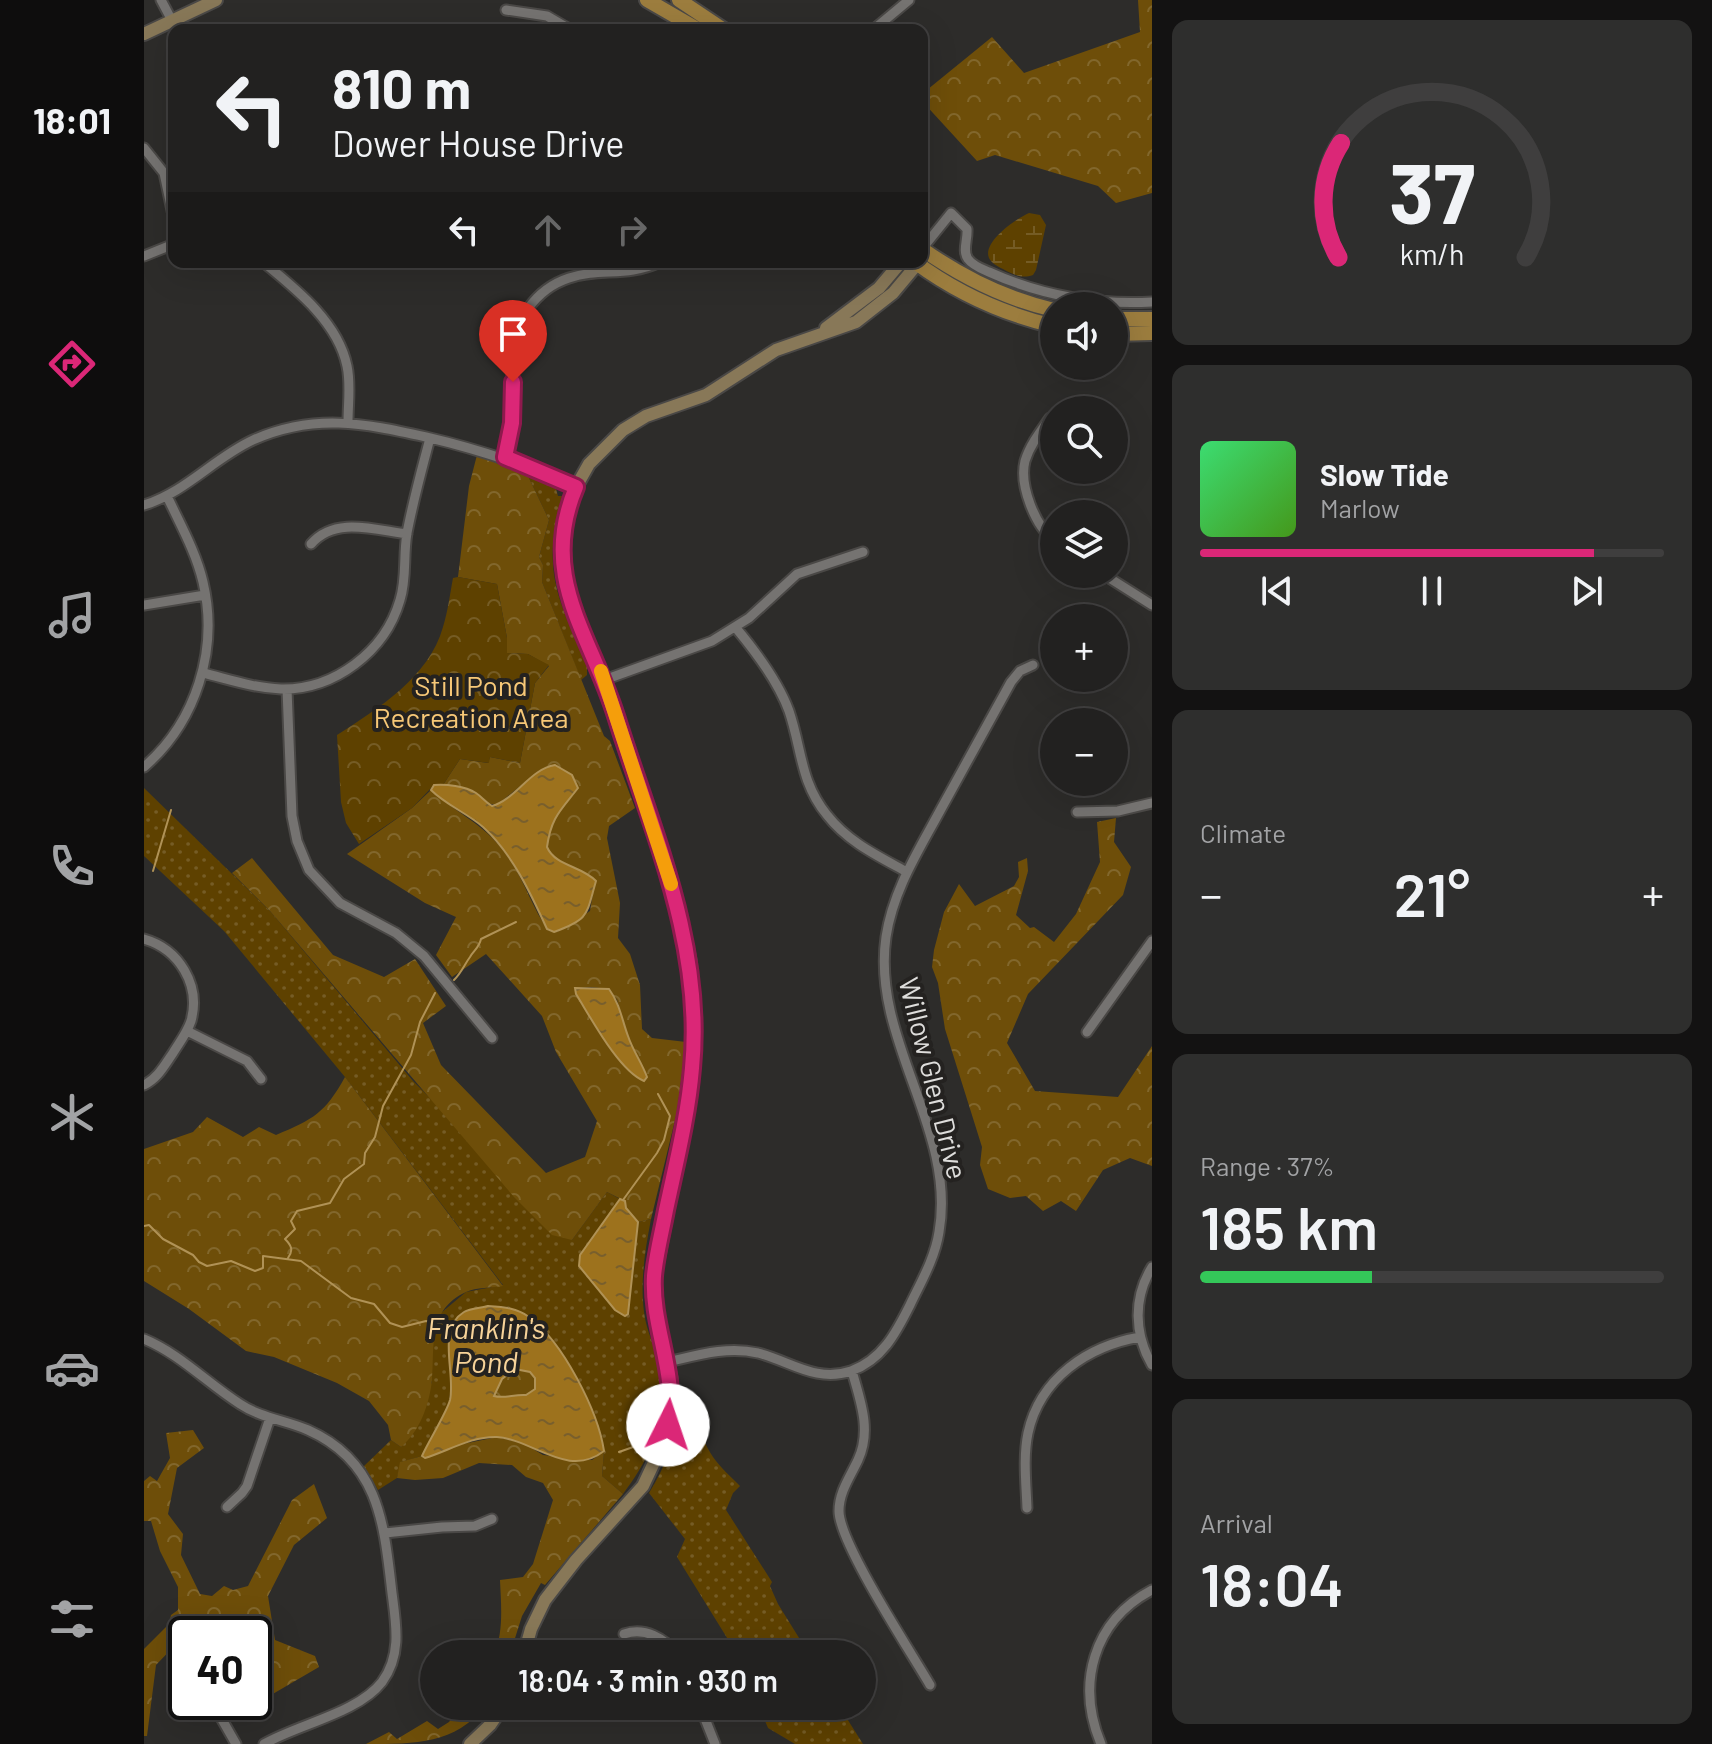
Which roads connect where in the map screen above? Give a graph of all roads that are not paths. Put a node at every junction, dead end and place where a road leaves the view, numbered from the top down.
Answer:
1 (161, 0) edge
2 (216, 0) edge
3 (679, 0) edge
4 (909, 0) edge
5 (655, 2) edge
6 (506, 10) dead end
7 (174, 24) edge
8 (178, 24) edge
9 (561, 24) edge
10 (690, 24) edge
11 (715, 24) edge
12 (880, 24) edge
13 (168, 28) edge
14 (144, 34) edge
15 (144, 148) edge
16 (168, 192) edge
17 (928, 242) edge
18 (168, 246) edge
19 (928, 253) edge
20 (144, 256) edge
21 (270, 268) edge
22 (644, 268) edge
23 (896, 268) edge
24 (914, 268) edge
25 (926, 268) edge
26 (1152, 302) edge
27 (1040, 306) edge
28 (1128, 319) edge
29 (1152, 319) edge
30 (1040, 322) edge
31 (821, 332) junction
32 (1152, 333) edge
33 (1128, 334) edge
34 (348, 422) junction
35 (1040, 432) edge
36 (430, 438) junction
37 (505, 457) junction
38 (576, 487) junction
39 (167, 496) junction
40 (144, 505) edge
41 (1040, 525) edge
42 (407, 534) junction
43 (311, 544) dead end
44 (863, 552) dead end
45 (1125, 588) edge
46 (205, 595) junction
47 (144, 605) edge
48 (1152, 605) edge
49 (736, 628) junction
50 (1033, 665) dead end
51 (203, 673) junction
52 (604, 680) junction
53 (287, 689) junction
54 (144, 767) edge
55 (1152, 803) edge
56 (1077, 812) dead end
57 (907, 872) junction
58 (144, 939) edge
59 (1152, 941) edge
60 (187, 1031) junction
61 (1087, 1032) dead end
62 (492, 1038) dead end
63 (261, 1079) dead end
64 (144, 1085) edge
65 (1152, 1267) edge
66 (1140, 1337) junction
67 (144, 1339) edge
68 (668, 1362) junction
69 (1152, 1365) edge
70 (852, 1371) junction
71 (270, 1418) junction
72 (227, 1507) dead end
73 (1027, 1508) dead end
74 (492, 1519) dead end
75 (385, 1533) junction
76 (1152, 1590) edge
77 (624, 1634) dead end
78 (528, 1640) edge
79 (663, 1640) edge
80 (930, 1685) dead end
81 (222, 1720) edge
82 (493, 1720) edge
83 (706, 1720) edge
84 (236, 1744) edge
85 (264, 1744) edge
86 (470, 1744) edge
87 (715, 1744) edge
88 (1101, 1744) edge

1 - 7 street
2 - 8 street
3 - 11 main road
4 - 12 street
5 - 10 main road
6 - 9 street
13 - 14 street
15 - 16 street
17 - 26 street
18 - 20 street
19 - 27 main road
21 - 34 street
22 - 37 street
23 - 31 street
24 - 31 street
25 - 30 main road
28 - 29 main road
31 - 38 street
32 - 33 main road
34 - 36 street
34 - 39 street
35 - 41 street
36 - 37 street
36 - 42 street
37 - 38 street
38 - 52 street
39 - 40 street
39 - 46 street
42 - 43 street
42 - 53 street
44 - 49 street
45 - 48 street
46 - 47 street
46 - 51 street
49 - 52 street
49 - 57 street
50 - 57 street, Willow Glen Drive
51 - 53 street
51 - 54 street
52 - 68 street
53 - 62 street
55 - 56 street
57 - 70 street, Willow Glen Drive
58 - 60 street
59 - 61 street
60 - 63 street
60 - 64 street
65 - 66 street
66 - 69 street
66 - 73 street
67 - 71 street
68 - 70 street
68 - 78 street
70 - 80 street
71 - 72 street
71 - 75 street
74 - 75 street
75 - 85 street
76 - 88 street
77 - 79 street
81 - 84 street
82 - 86 street
83 - 87 street

